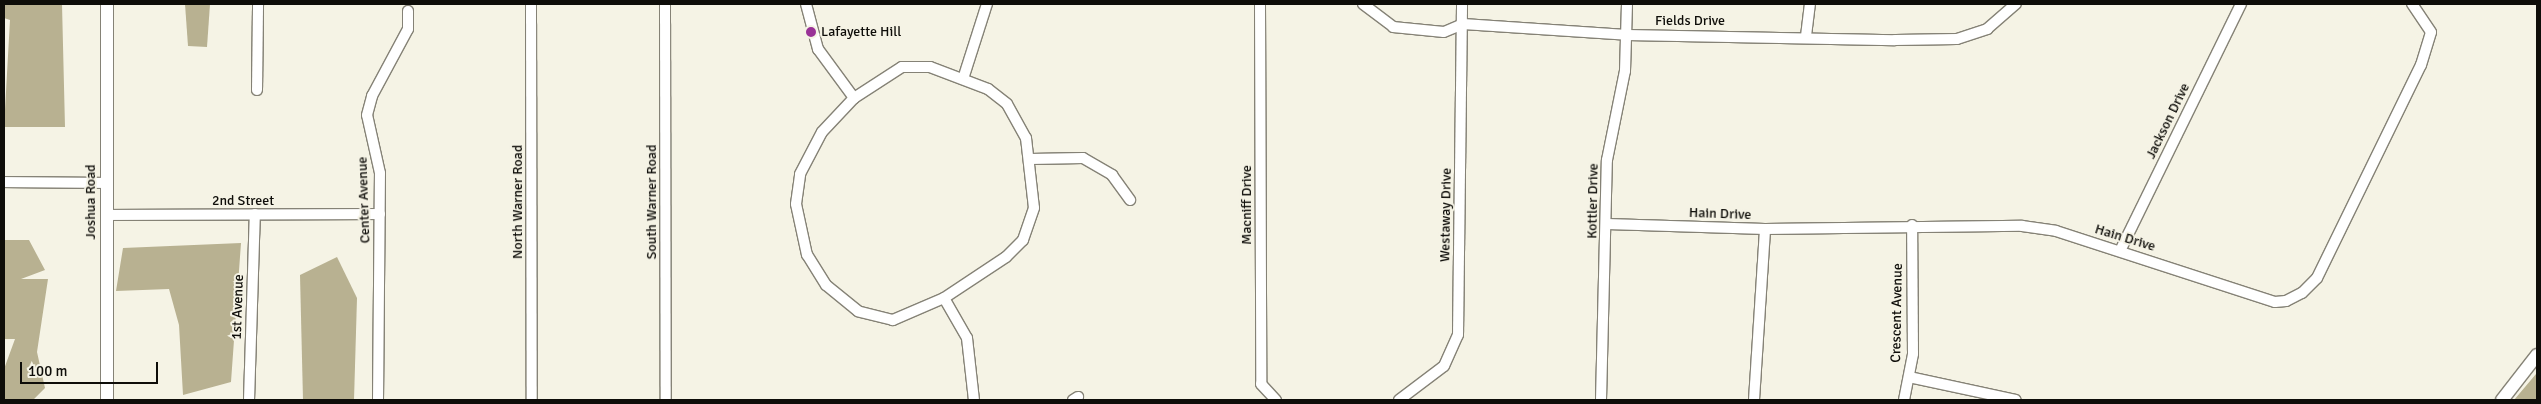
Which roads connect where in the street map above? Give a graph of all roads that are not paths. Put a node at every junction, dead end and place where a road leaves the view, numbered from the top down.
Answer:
1 (107, 4) edge
2 (258, 4) edge
3 (531, 4) edge
4 (665, 4) edge
5 (806, 4) edge
6 (987, 4) edge
7 (1260, 4) edge
8 (1363, 4) edge
9 (1462, 4) edge
10 (1628, 4) edge
11 (1810, 4) edge
12 (2016, 4) edge
13 (2241, 4) edge
14 (2412, 4) edge
15 (408, 11) dead end
16 (1463, 24) junction
17 (1627, 35) junction
18 (1806, 36) junction
19 (963, 79) junction
20 (257, 90) dead end
21 (854, 98) junction
22 (1030, 160) junction
23 (4, 182) edge
24 (106, 182) junction
25 (1130, 200) dead end
26 (255, 214) junction
27 (380, 214) junction
28 (106, 215) junction
29 (1607, 224) junction
30 (1912, 225) junction
31 (1765, 229) junction
32 (2120, 251) junction
33 (944, 298) junction
34 (2537, 355) edge
35 (1909, 377) junction
36 (107, 400) edge
37 (249, 400) edge
38 (378, 400) edge
39 (532, 400) edge
40 (666, 400) edge
41 (974, 400) edge
42 (1276, 400) edge
43 (1399, 400) edge
44 (1601, 400) edge
45 (1754, 400) edge
46 (1904, 400) edge
47 (2016, 400) edge
48 (2502, 400) edge

1 - 24 main road, Joshua Road
2 - 20 street
3 - 39 street, North Warner Road
4 - 40 street, South Warner Road
5 - 21 street
6 - 19 street
7 - 42 street, Macniff Drive
8 - 16 street, Fields Drive
9 - 16 street, Westaway Drive
10 - 17 street, Kottler Drive
11 - 18 street
12 - 18 street, Fields Drive
13 - 32 street, Jackson Drive
14 - 32 street, Hain Drive
15 - 27 street, Center Avenue
16 - 17 street, Fields Drive
16 - 43 street, Westaway Drive
17 - 18 street, Fields Drive
17 - 29 street, Kottler Drive
19 - 21 street
19 - 22 street
21 - 33 street
22 - 25 street
22 - 33 street
23 - 24 street
24 - 28 main road, Joshua Road
26 - 27 street, 2nd Street
26 - 28 street, 2nd Street
26 - 37 street, 1st Avenue
27 - 38 street, Center Avenue
28 - 36 main road, Joshua Road
29 - 31 street, Hain Drive
29 - 44 street, Kottler Drive
30 - 31 street, Hain Drive
30 - 32 street, Hain Drive
30 - 35 street, Crescent Avenue
31 - 45 street
33 - 41 street
34 - 48 main road
35 - 46 street, Crescent Avenue
35 - 47 street

